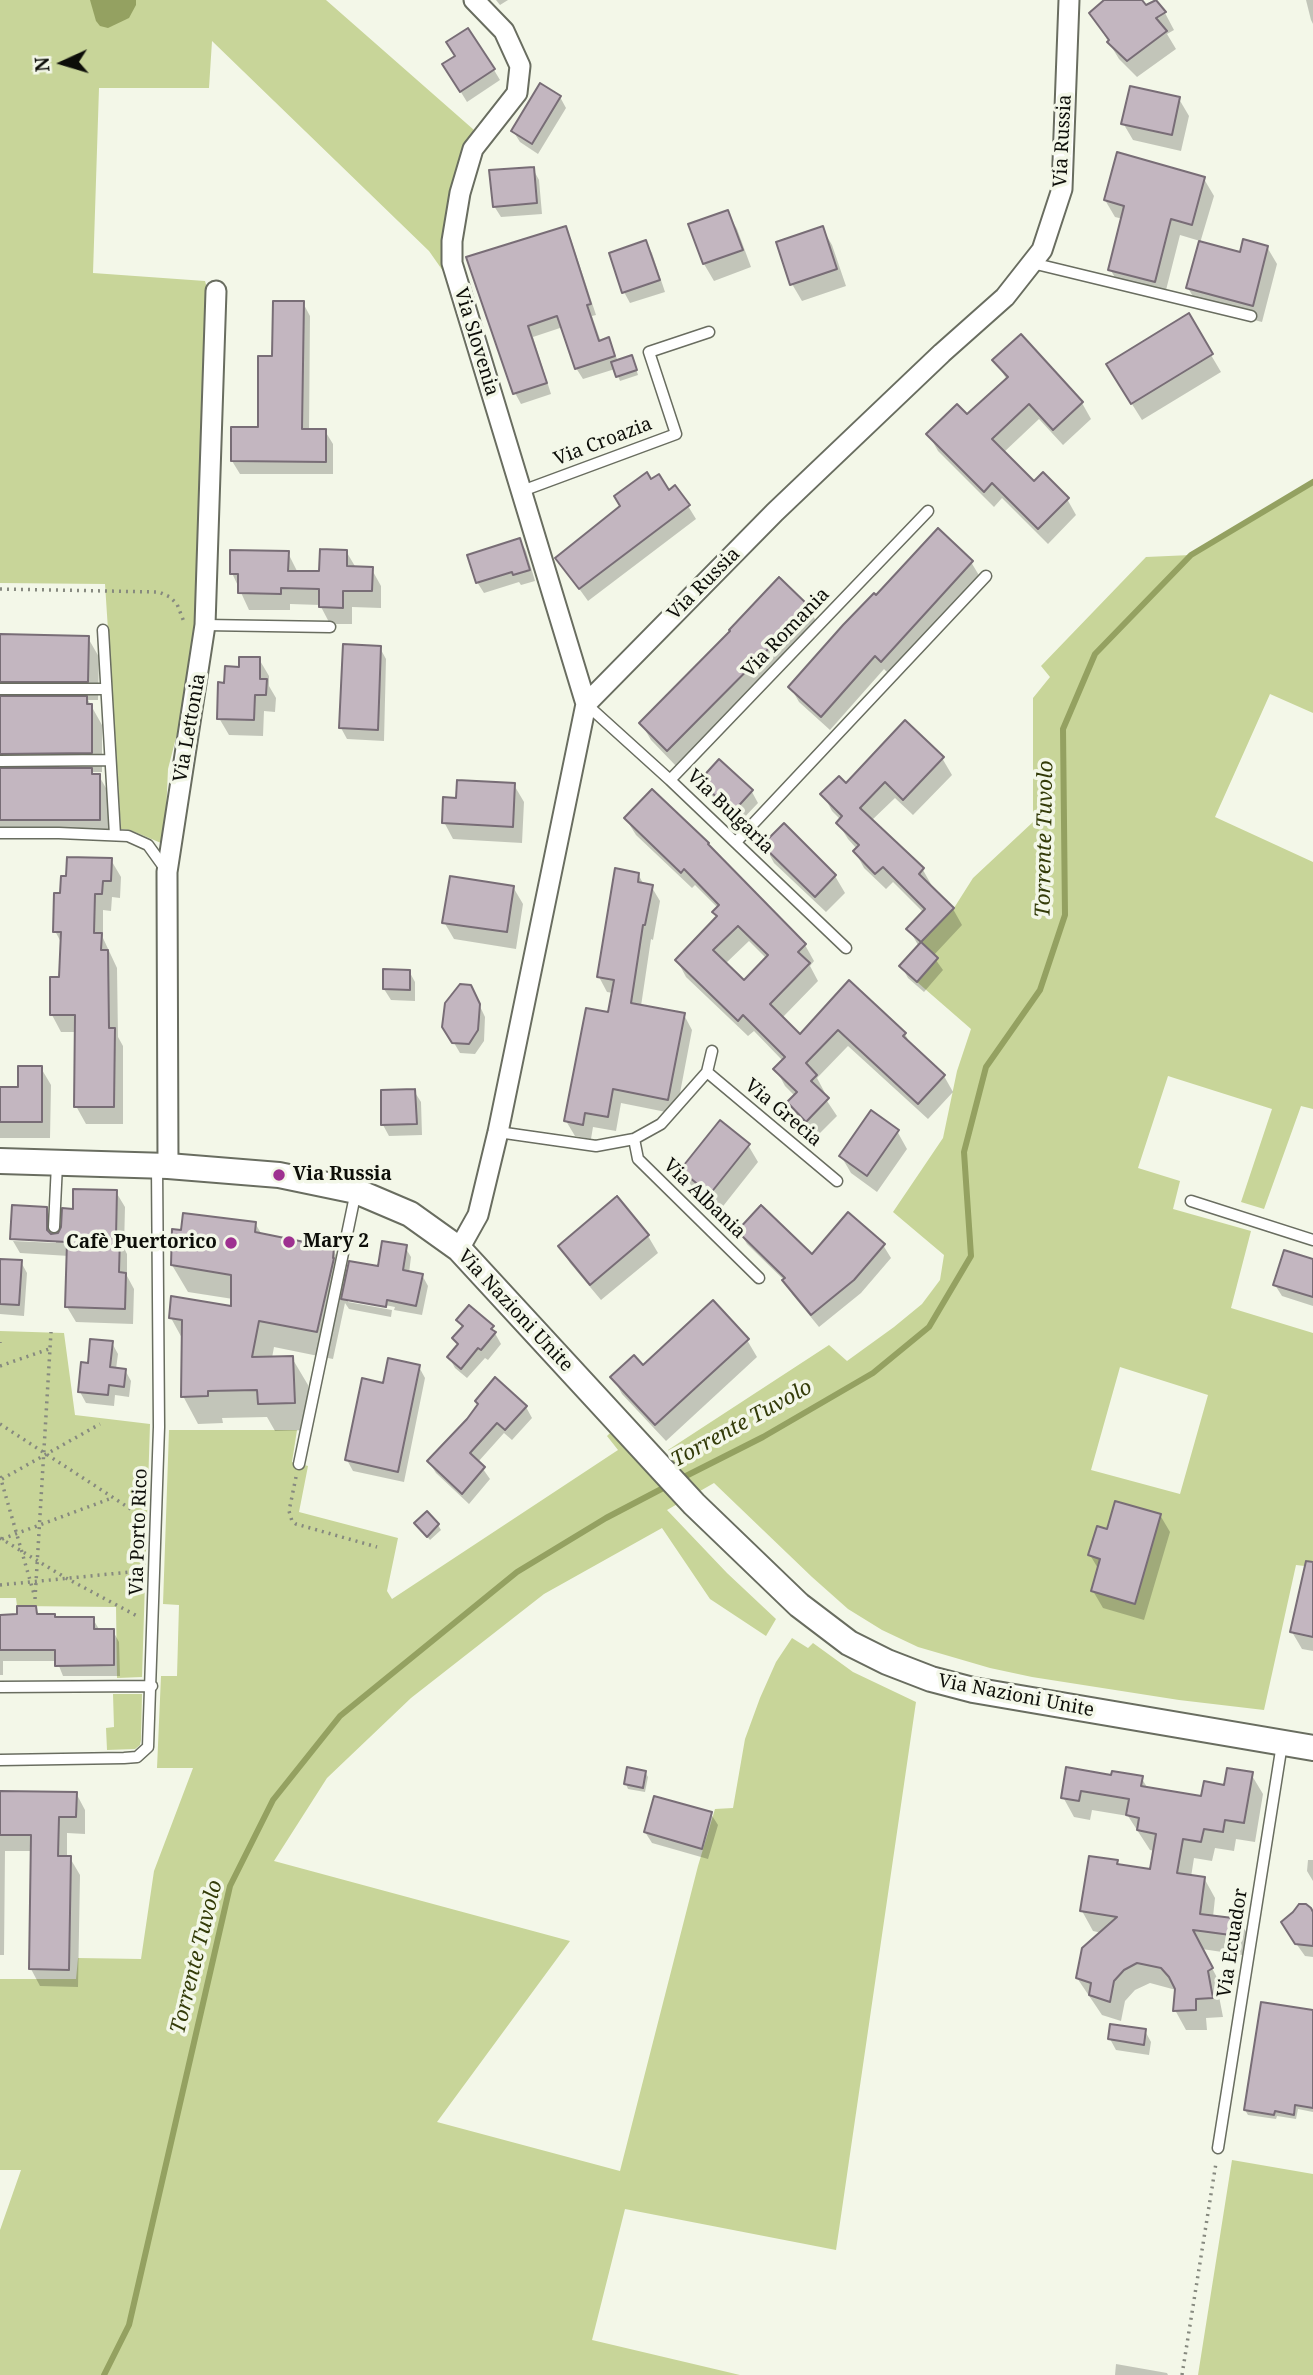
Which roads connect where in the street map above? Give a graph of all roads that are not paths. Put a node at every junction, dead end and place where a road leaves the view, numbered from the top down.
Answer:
1 (474, 0) edge
2 (1069, 0) edge
3 (1032, 263) junction
4 (216, 291) dead end
5 (1251, 316) dead end
6 (709, 332) dead end
7 (522, 491) junction
8 (928, 511) dead end
9 (986, 576) dead end
10 (330, 627) dead end
11 (197, 629) junction
12 (103, 630) dead end
13 (0, 689) edge
14 (106, 689) junction
15 (586, 704) junction
16 (110, 760) junction
17 (0, 761) edge
18 (670, 779) junction
19 (0, 833) edge
20 (115, 835) junction
21 (736, 842) junction
22 (167, 872) junction
23 (846, 948) dead end
24 (712, 1051) dead end
25 (707, 1072) junction
26 (498, 1132) junction
27 (634, 1139) junction
28 (0, 1161) edge
29 (58, 1163) junction
30 (163, 1166) junction
31 (837, 1181) dead end
32 (356, 1191) junction
33 (1191, 1201) dead end
34 (54, 1227) dead end
35 (1313, 1240) edge
36 (459, 1249) junction
37 (760, 1278) dead end
38 (299, 1464) road end
39 (0, 1686) edge
40 (152, 1686) junction
41 (1282, 1743) junction
42 (1313, 1748) edge
43 (0, 1760) edge
44 (1218, 2148) road end

1 - 7 street, Via Slovenia
2 - 3 street, Via Russia
3 - 5 lane
3 - 15 street, Via Russia
4 - 11 street, Via Lettonia
6 - 7 lane, Via Croazia
7 - 15 street, Via Slovenia
8 - 18 lane, Via Romania
9 - 21 lane
10 - 11 lane
11 - 22 street, Via Lettonia
12 - 14 lane
13 - 14 lane
14 - 16 lane
15 - 18 lane, Via Bulgaria
15 - 26 street
16 - 17 lane
16 - 20 lane
18 - 21 lane, Via Bulgaria
19 - 20 lane
20 - 22 lane
21 - 23 lane, Via Bulgaria
22 - 30 street, Via Lettonia
24 - 25 lane
25 - 27 lane
25 - 31 lane, Via Grecia
26 - 27 lane
26 - 36 street
27 - 37 lane, Via Albania
28 - 29 street, Via Nazioni Unite
29 - 30 street, Via Nazioni Unite
29 - 34 lane
30 - 32 street, Via Nazioni Unite
30 - 40 lane, Via Porto Rico
32 - 36 street, Via Nazioni Unite
32 - 38 lane
33 - 35 lane
36 - 41 street, Via Nazioni Unite
39 - 40 lane
40 - 43 lane, Via Porto Rico
41 - 42 street, Via Nazioni Unite
41 - 44 lane, Via Ecuador

